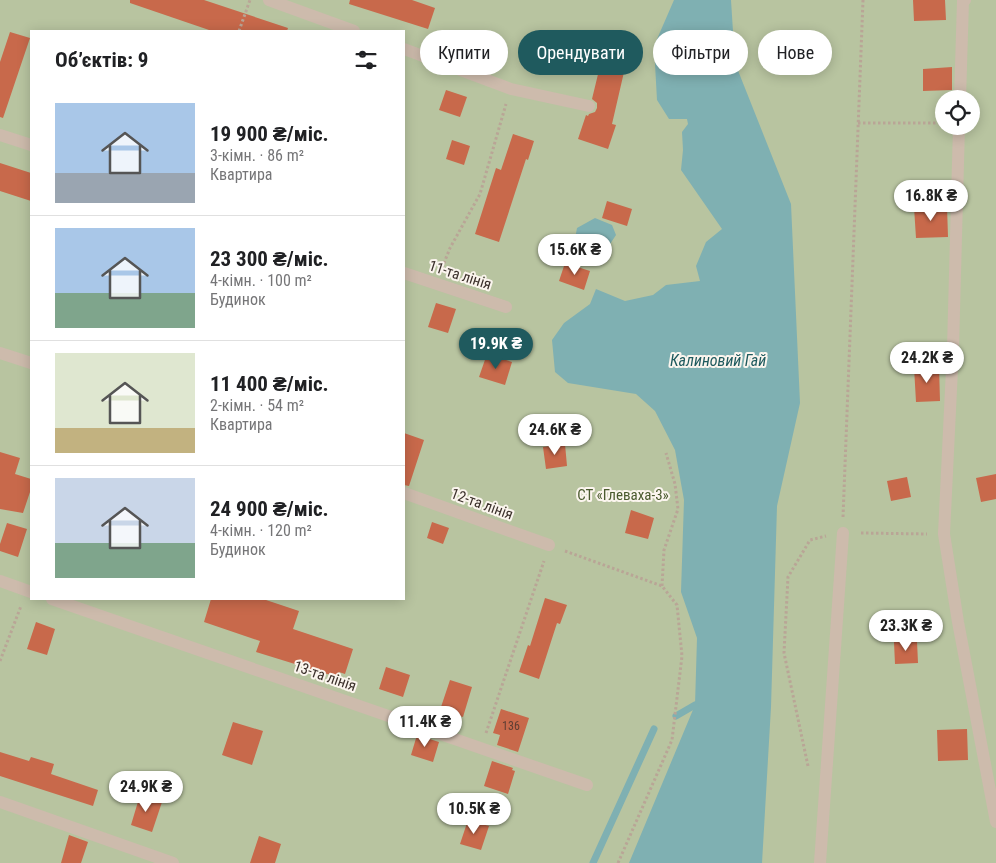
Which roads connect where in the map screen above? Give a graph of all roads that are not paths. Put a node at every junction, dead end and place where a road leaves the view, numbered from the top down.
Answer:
1 (269, 0) edge
2 (965, 0) edge
3 (351, 30) edge
4 (405, 49) edge
5 (960, 90) edge
6 (589, 106) dead end
7 (0, 134) edge
8 (959, 135) edge
9 (30, 145) edge
10 (405, 273) edge
11 (506, 307) dead end
12 (0, 352) edge
13 (30, 362) edge
14 (405, 493) edge
15 (842, 533) road end
16 (549, 545) road end
17 (0, 581) edge
18 (29, 591) edge
19 (55, 600) edge
20 (588, 785) dead end
21 (0, 802) edge
22 (996, 822) edge
23 (173, 863) edge
24 (820, 863) edge

1 - 3 lane
2 - 5 lane
4 - 6 lane
7 - 9 lane
8 - 22 lane
10 - 11 lane, 11-та лінія
12 - 13 lane
14 - 16 lane, 12-та лінія
15 - 24 lane
17 - 18 lane
19 - 20 lane, 13-та лінія
21 - 23 lane

